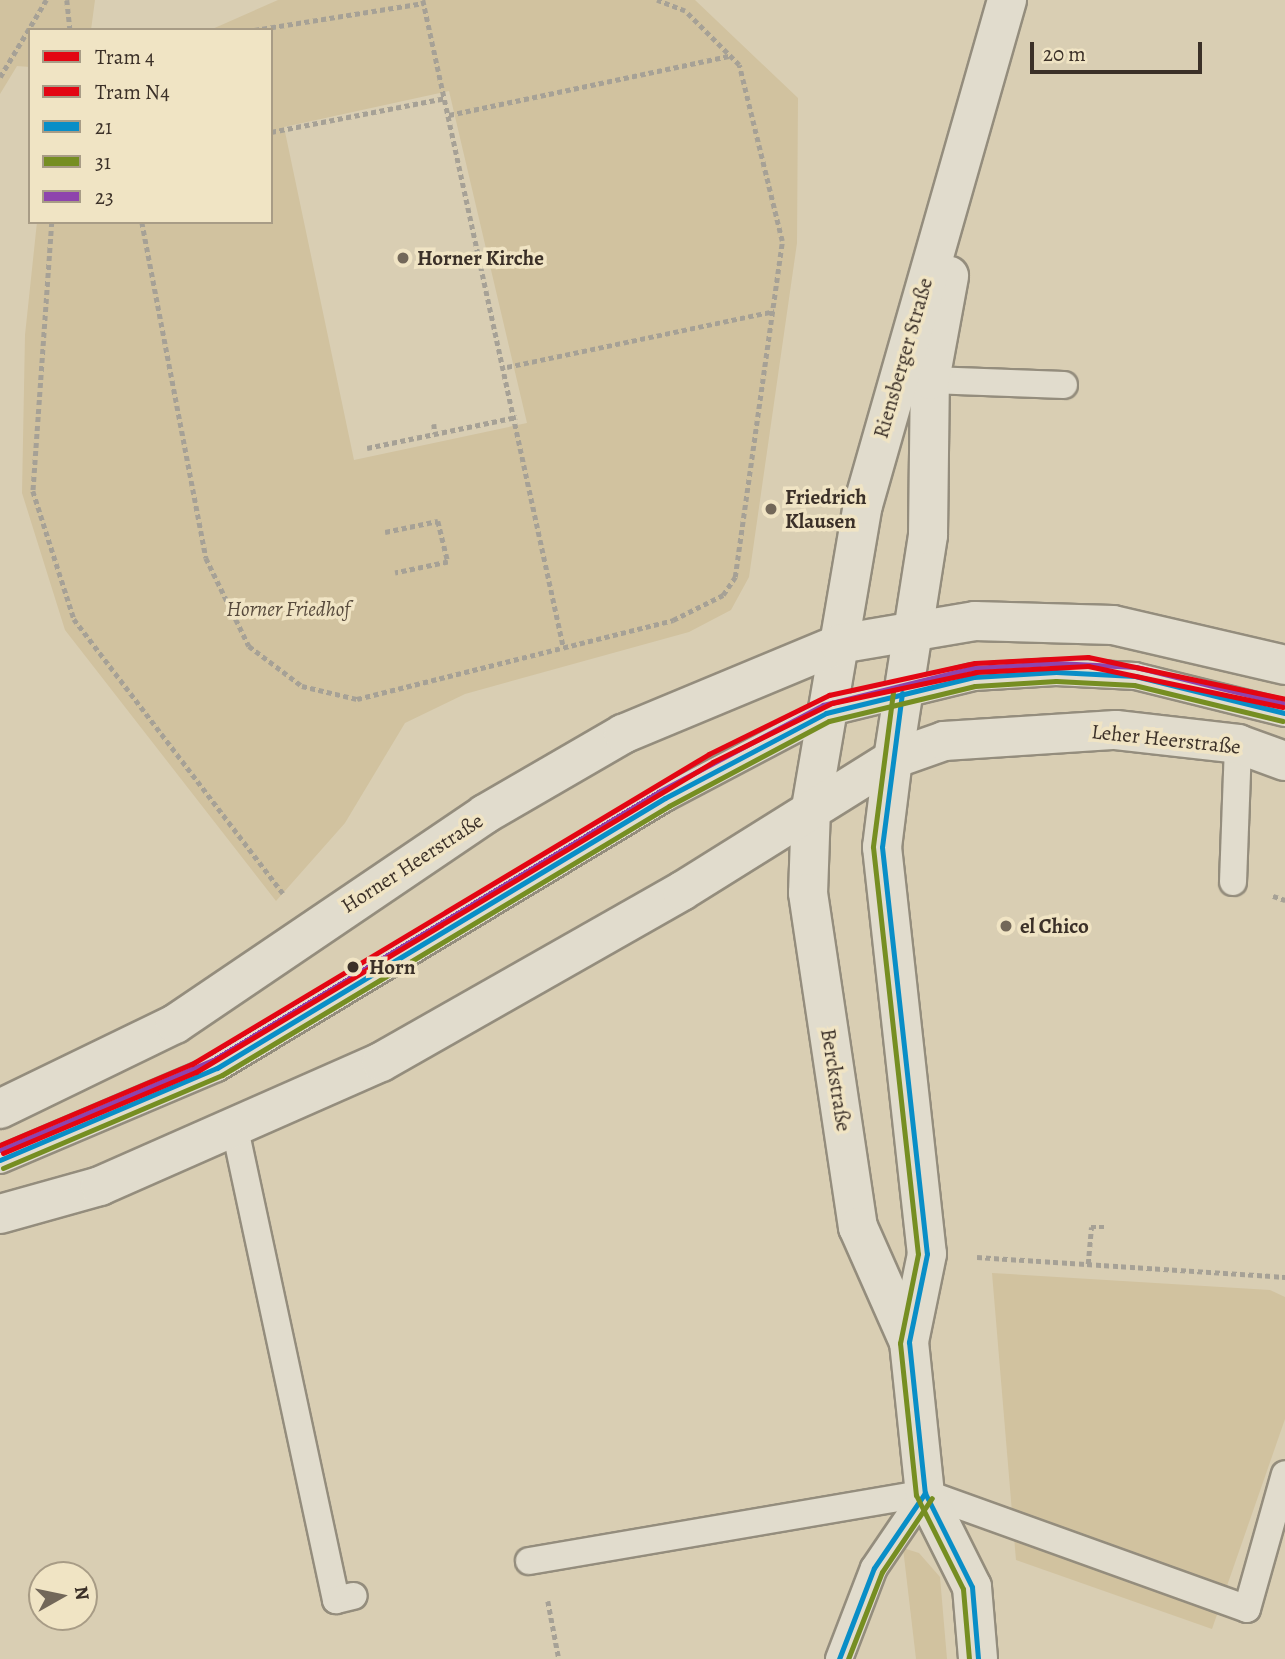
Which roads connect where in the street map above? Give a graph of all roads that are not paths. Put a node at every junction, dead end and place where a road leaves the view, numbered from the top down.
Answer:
1 (1007, 0) edge
2 (987, 78) junction
3 (930, 380) junction
4 (1064, 385) dead end
5 (912, 631) junction
6 (839, 643) junction
7 (1285, 665) edge
8 (902, 693) junction
9 (826, 713) junction
10 (1285, 713) edge
11 (1238, 744) junction
12 (894, 759) junction
13 (1285, 761) edge
14 (811, 807) junction
15 (1233, 882) dead end
16 (0, 1109) edge
17 (235, 1129) junction
18 (0, 1160) edge
19 (0, 1214) edge
20 (909, 1342) junction
21 (1285, 1474) edge
22 (925, 1493) junction
23 (535, 1560) road end
24 (354, 1596) dead end
25 (839, 1659) edge
26 (978, 1659) edge

1 - 2 main road, Riensberger Straße
2 - 3 main road, Riensberger Straße
2 - 6 main road, Riensberger Straße
3 - 4 lane
3 - 5 main road, Riensberger Straße
5 - 6 main road
5 - 7 main road
5 - 8 main road, Riensberger Straße
6 - 9 main road, Riensberger Straße
6 - 16 main road, Horner Heerstraße
8 - 9 lane
8 - 10 lane
8 - 12 main road, Berckstraße
9 - 14 main road, Berckstraße
9 - 18 lane
11 - 12 main road, Leher Heerstraße
11 - 13 main road, Leher Heerstraße
11 - 15 lane
12 - 14 main road, Leher Heerstraße
12 - 20 main road, Berckstraße
14 - 17 main road
14 - 20 main road, Berckstraße
17 - 19 main road
17 - 24 lane
20 - 22 main road, Berckstraße
21 - 22 lane
22 - 23 lane
22 - 25 lane
22 - 26 main road, Berckstraße

